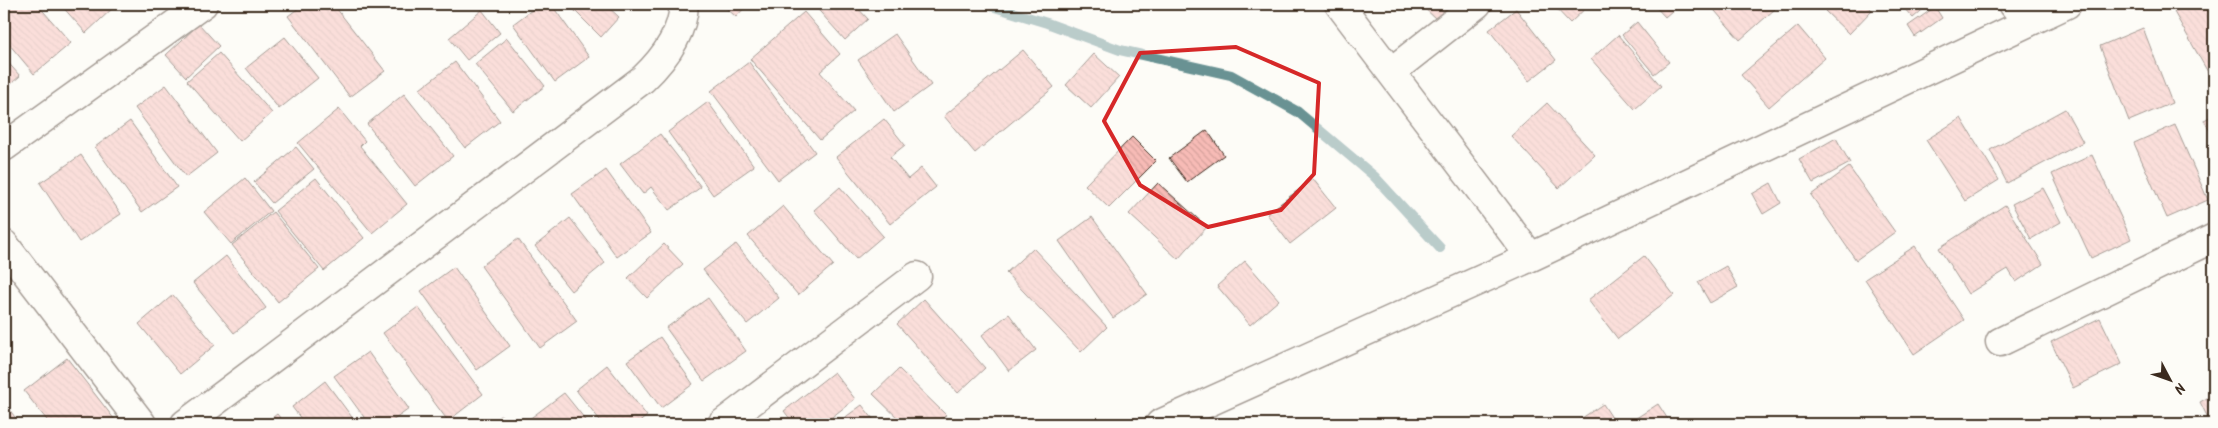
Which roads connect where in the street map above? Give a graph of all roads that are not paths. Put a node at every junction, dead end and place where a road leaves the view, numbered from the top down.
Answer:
1 (203, 4) edge
2 (684, 4) edge
3 (1339, 4) edge
4 (1477, 4) edge
5 (2067, 4) edge
6 (2020, 13) edge
7 (1392, 72) junction
8 (4, 147) edge
9 (2214, 238) edge
10 (4, 244) edge
11 (1531, 257) junction
12 (917, 276) dead end
13 (2000, 342) dead end
14 (142, 424) edge
15 (185, 424) edge
16 (722, 424) edge
17 (1160, 424) edge

1 - 8 street
2 - 15 street
3 - 7 street
4 - 7 street
5 - 6 street
6 - 11 street
7 - 11 street
9 - 13 street
10 - 14 street
11 - 17 street
12 - 16 street

